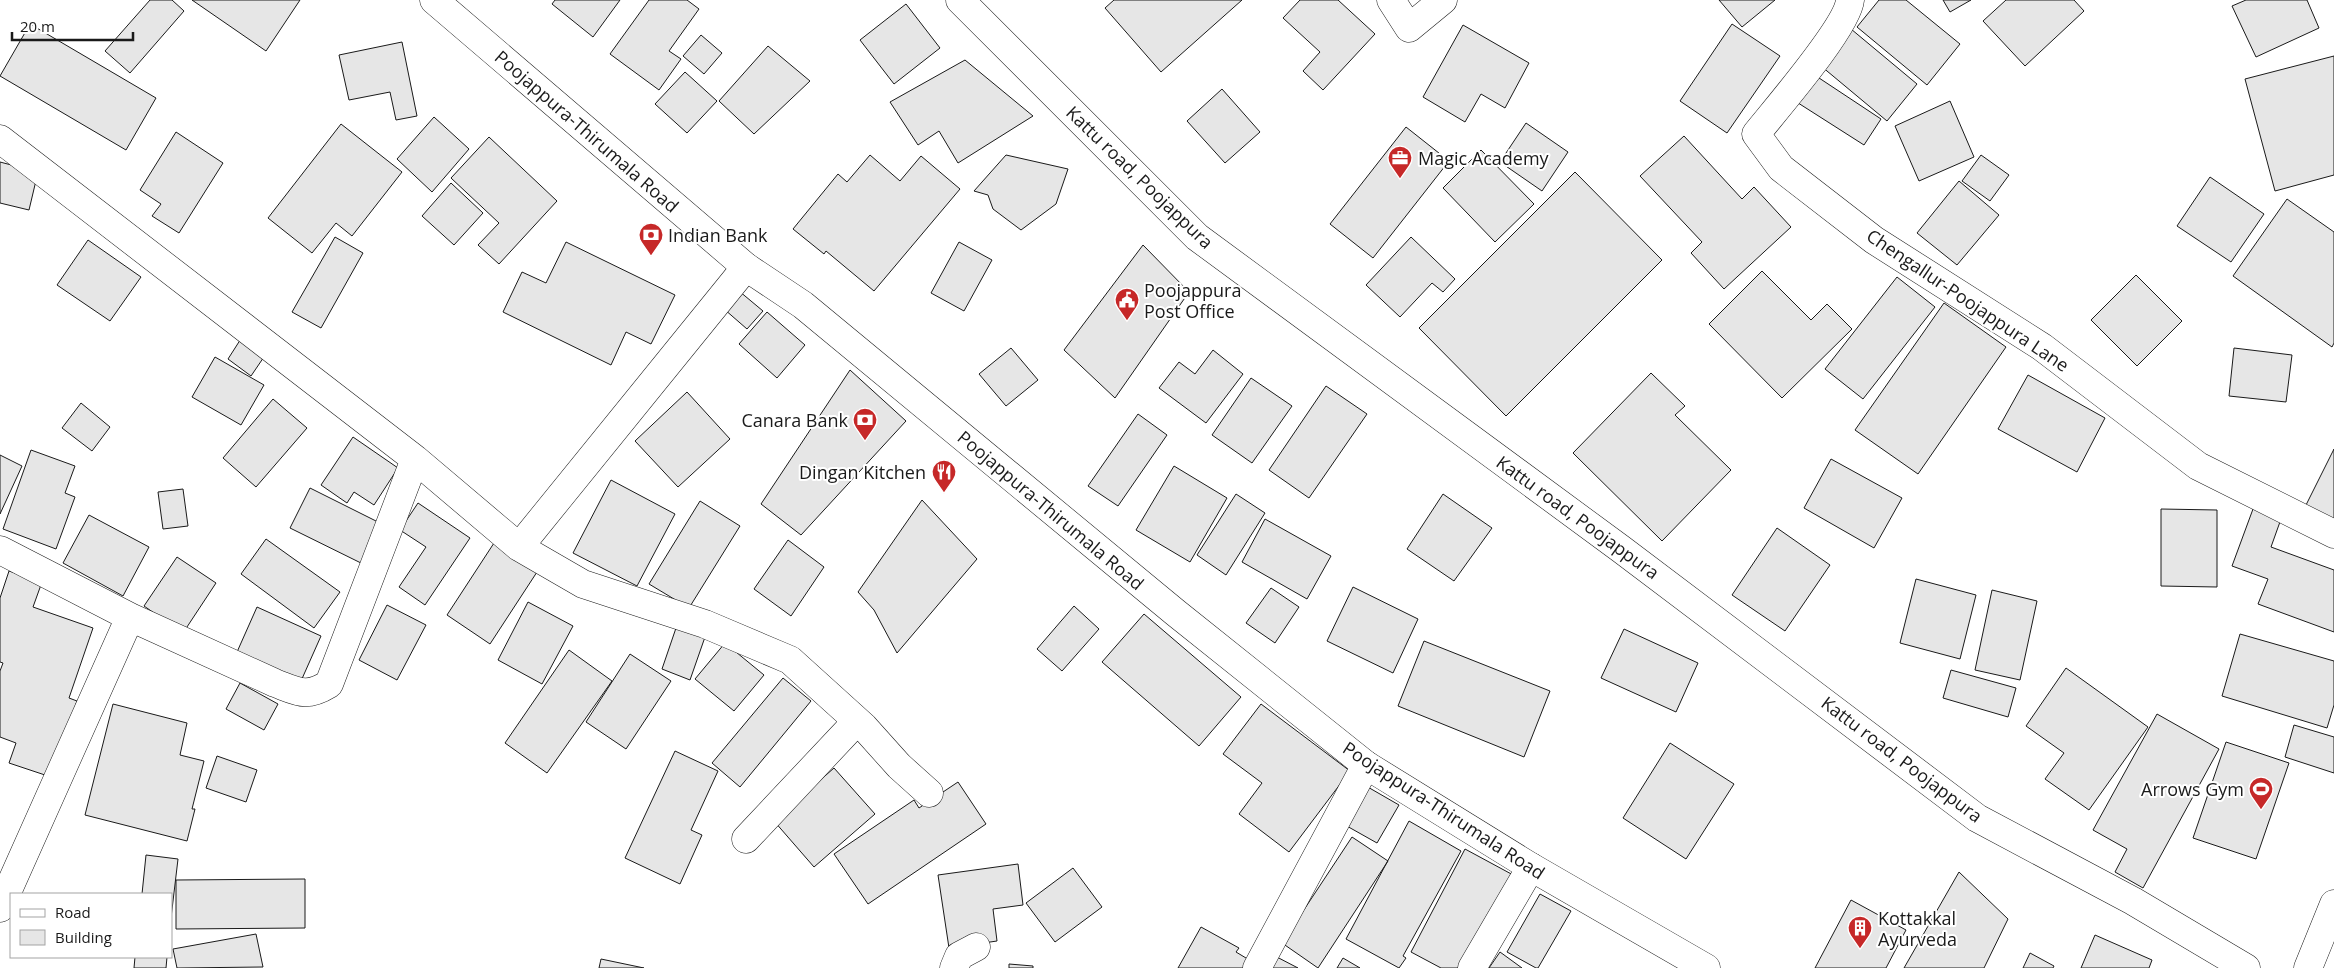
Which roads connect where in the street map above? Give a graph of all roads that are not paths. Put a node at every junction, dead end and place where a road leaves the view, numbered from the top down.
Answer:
1 (434, 0) edge
2 (960, 0) edge
3 (1391, 0) edge
4 (1443, 0) edge
5 (1850, 0) edge
6 (0, 139) edge
7 (746, 267) junction
8 (415, 459) junction
9 (2334, 534) edge
10 (519, 547) junction
11 (0, 550) edge
12 (130, 617) junction
13 (856, 721) junction
14 (1366, 765) junction
15 (929, 792) dead end
16 (746, 839) dead end
17 (1531, 867) junction
18 (2334, 904) edge
19 (0, 908) edge
20 (976, 947) dead end
21 (954, 968) edge
22 (1257, 968) edge
23 (1472, 968) edge
24 (1706, 968) edge
25 (2246, 968) edge
26 (2308, 968) edge

1 - 7 street, Poojappura-Thirumala Road
2 - 25 street, Kattu road, Poojappura
3 - 4 street
5 - 9 street, Chengallur-Poojappura Lane
6 - 8 street
7 - 10 street
7 - 14 street, Poojappura-Thirumala Road
8 - 10 street
8 - 12 street
10 - 13 street
11 - 12 street
12 - 19 street
13 - 15 street
13 - 16 street
14 - 17 street, Poojappura-Thirumala Road
14 - 22 street
17 - 23 street
17 - 24 street, Poojappura-Thirumala Road
18 - 26 street
20 - 21 street

